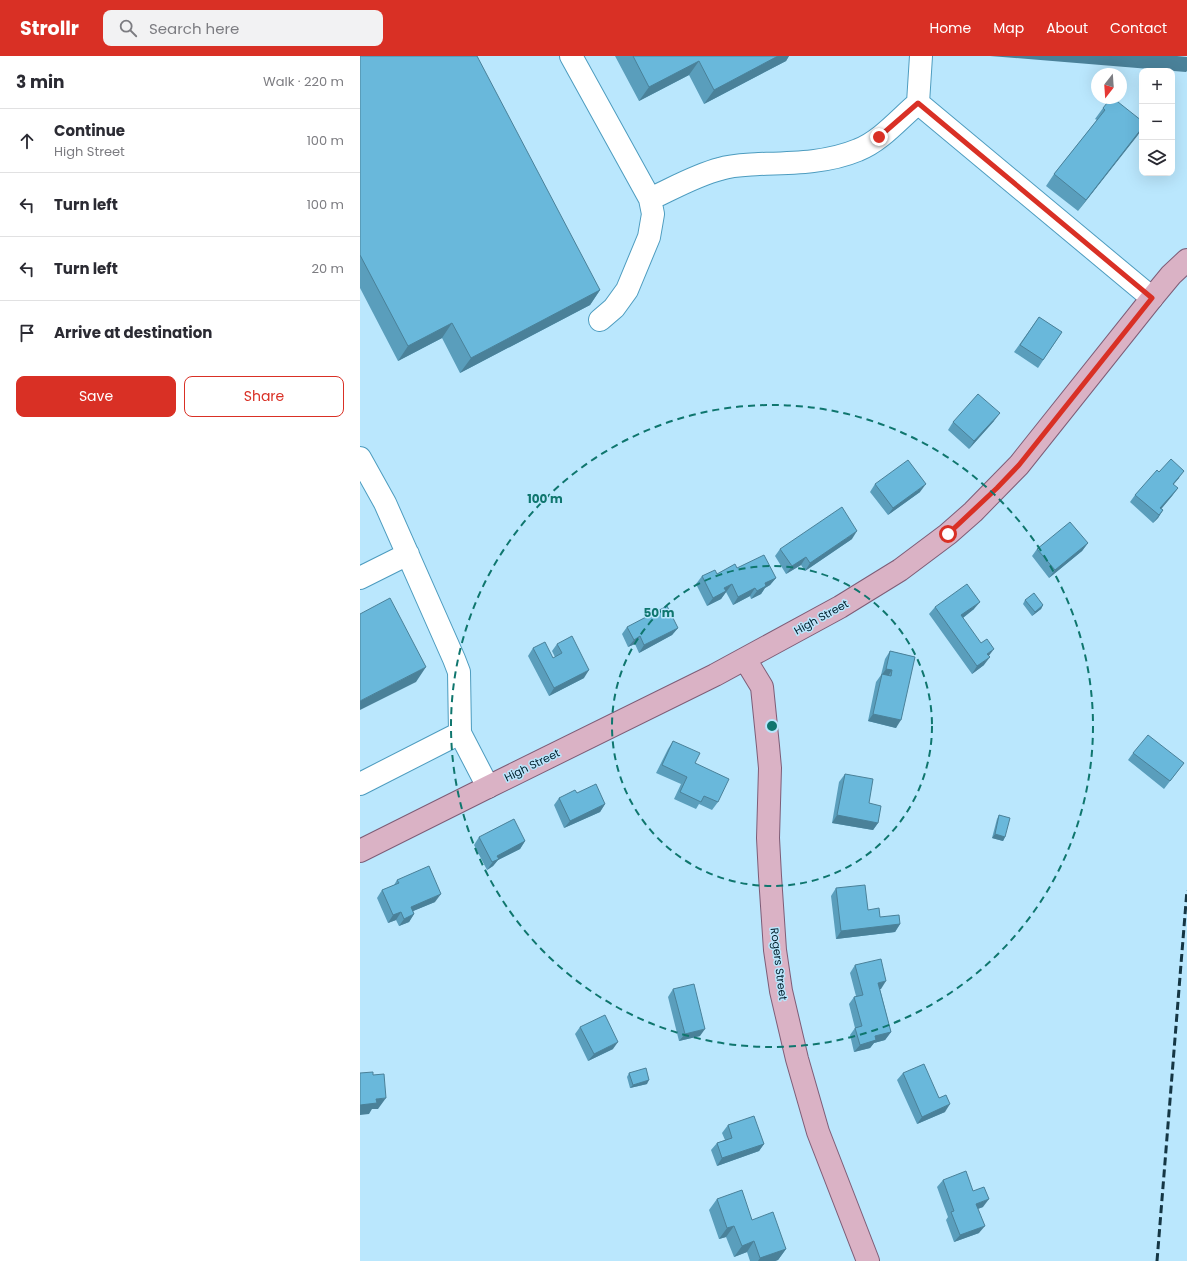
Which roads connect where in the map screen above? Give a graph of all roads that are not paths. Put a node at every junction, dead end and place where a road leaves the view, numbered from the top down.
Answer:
1 (571, 56) edge
2 (921, 56) edge
3 (918, 103) junction
4 (650, 199) junction
5 (1187, 260) edge
6 (1152, 298) junction
7 (600, 320) dead end
8 (360, 458) edge
9 (408, 554) junction
10 (360, 578) edge
11 (746, 659) junction
12 (460, 733) junction
13 (360, 784) edge
14 (488, 786) junction
15 (360, 852) edge
16 (868, 1261) edge

1 - 4 lane
2 - 3 lane
3 - 4 lane
3 - 6 lane
4 - 7 lane
5 - 6 main road, High Street
6 - 11 main road, High Street
8 - 9 lane
9 - 10 lane
9 - 12 lane
11 - 14 main road, High Street
11 - 16 main road, Rogers Street
12 - 13 lane
12 - 14 lane
14 - 15 main road, High Street

